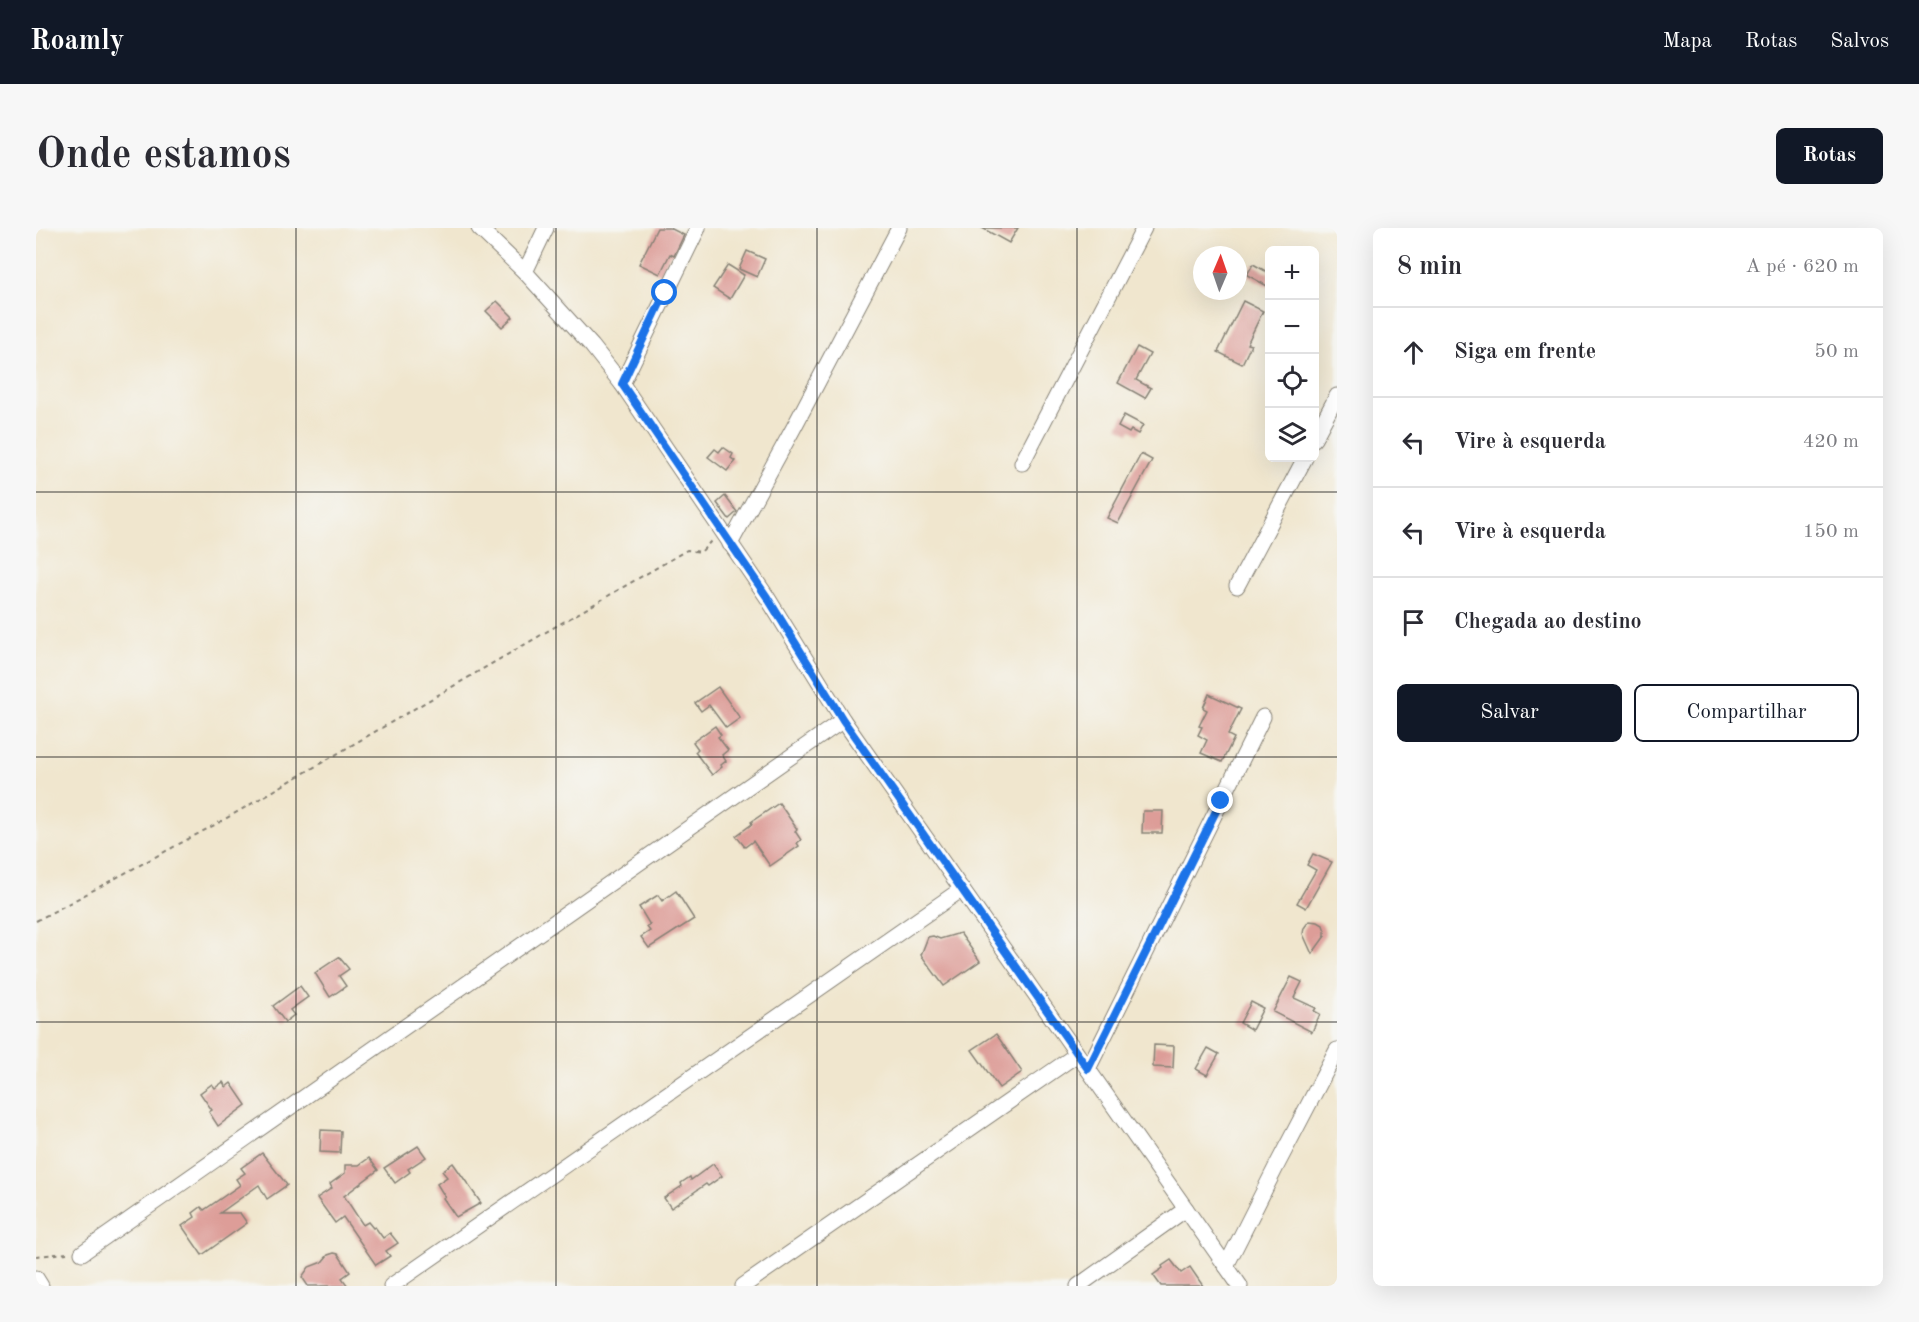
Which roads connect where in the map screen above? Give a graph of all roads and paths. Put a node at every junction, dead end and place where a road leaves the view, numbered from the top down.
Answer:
1 (479, 228) edge
2 (546, 228) edge
3 (698, 228) edge
4 (899, 228) edge
5 (1144, 228) edge
6 (525, 272) junction
7 (622, 384) junction
8 (1337, 396) edge
9 (1319, 430) edge
10 (1303, 462) edge
11 (1022, 464) dead end
12 (722, 530) junction
13 (730, 544) junction
14 (1237, 586) dead end
15 (1263, 717) dead end
16 (843, 720) junction
17 (962, 889) junction
18 (36, 921) edge
19 (1337, 1050) edge
20 (1077, 1055) junction
21 (1088, 1069) junction
22 (1186, 1209) junction
23 (82, 1253) joint
24 (36, 1256) edge
25 (1226, 1266) junction
26 (36, 1278) edge
27 (41, 1286) edge
28 (391, 1286) edge
29 (742, 1286) edge
30 (1078, 1286) edge
31 (1240, 1286) edge

1 - 6 street
2 - 6 street
3 - 7 street
4 - 13 street
5 - 11 street
6 - 7 street
7 - 12 street
8 - 9 street
10 - 14 street
12 - 13 street
12 - 18 path
13 - 16 street
15 - 21 street
16 - 17 street
16 - 23 street
17 - 20 street
17 - 28 street
19 - 25 street
20 - 21 street
20 - 29 street
21 - 22 street
22 - 25 street
22 - 30 street
23 - 24 path
25 - 31 street
26 - 27 street

